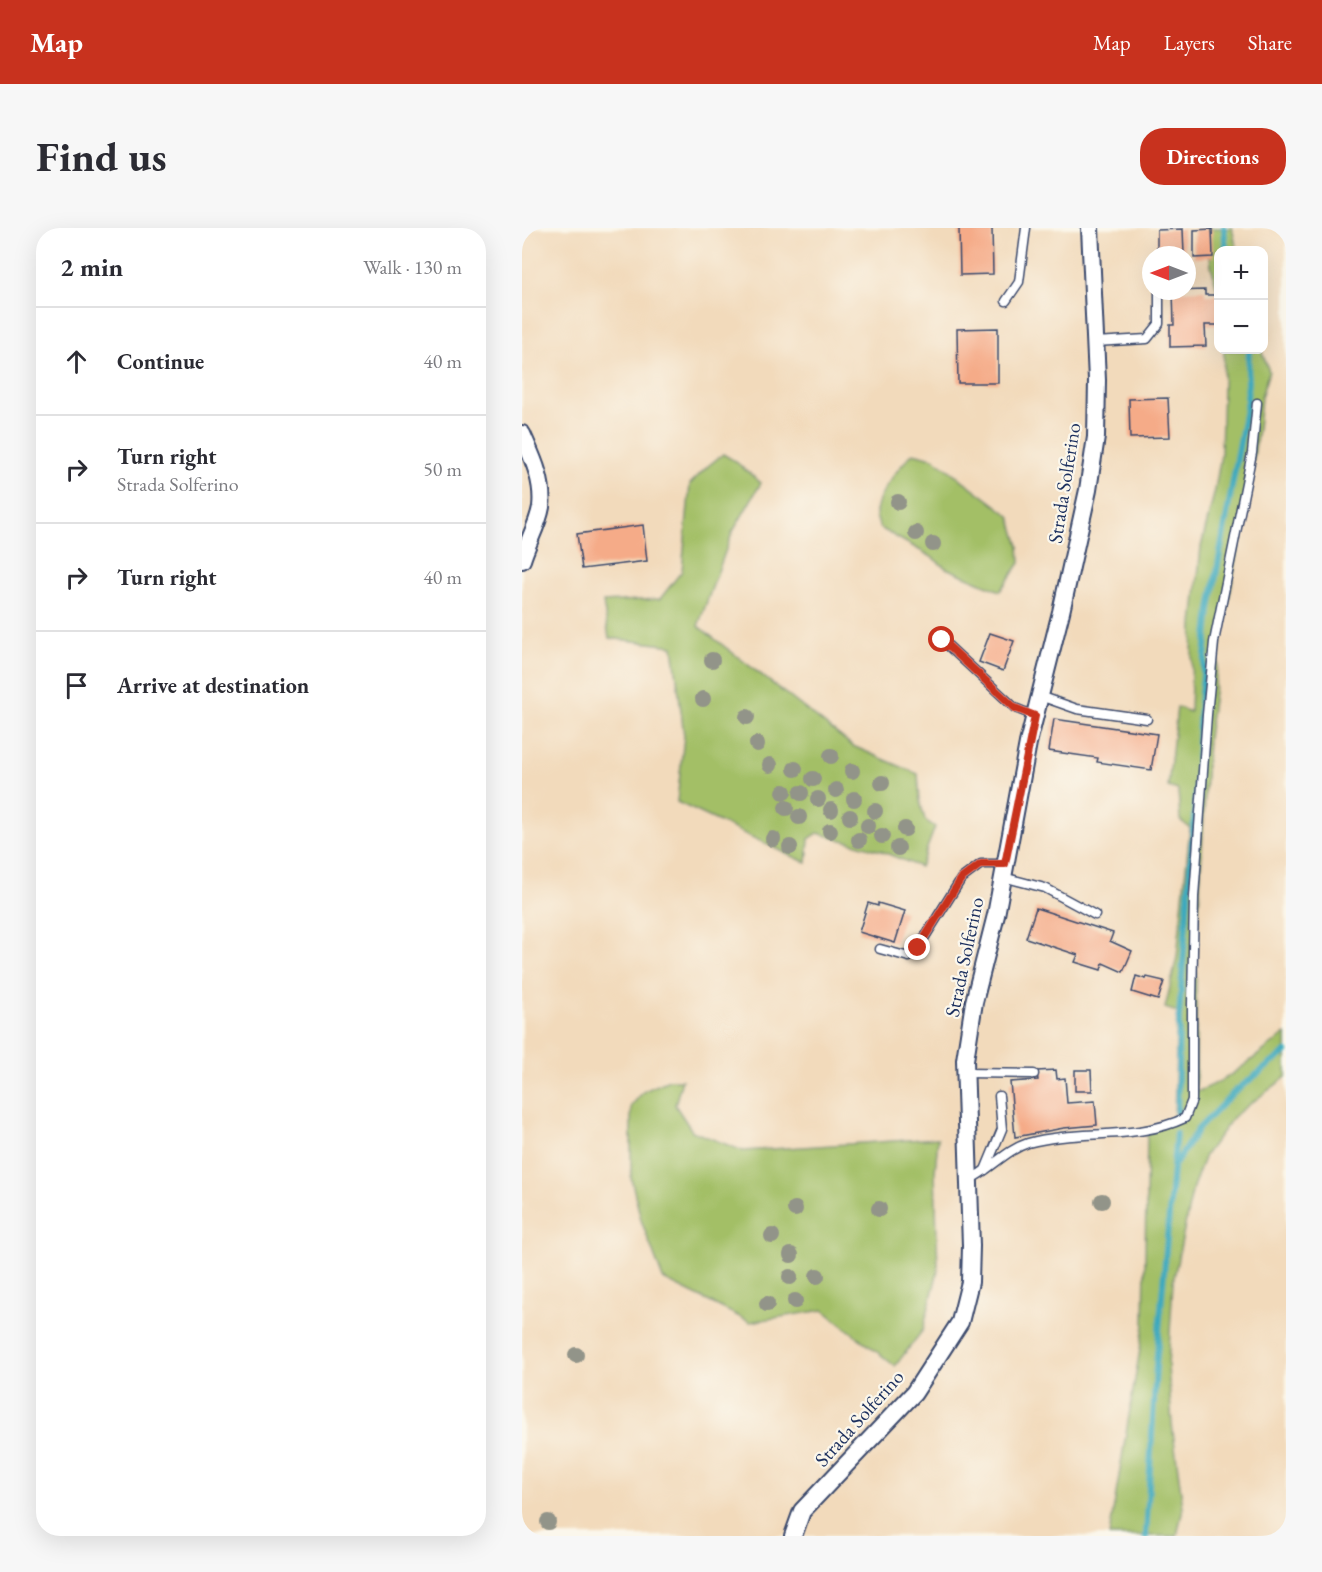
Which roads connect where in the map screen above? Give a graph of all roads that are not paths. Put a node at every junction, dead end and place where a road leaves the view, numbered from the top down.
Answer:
1 (1026, 228) edge
2 (1090, 228) edge
3 (1159, 300) edge
4 (1006, 301) dead end
5 (1095, 342) junction
6 (1257, 404) dead end
7 (522, 434) edge
8 (522, 560) edge
9 (942, 640) dead end
10 (1040, 696) junction
11 (1035, 716) junction
12 (1147, 719) dead end
13 (1004, 870) junction
14 (1095, 915) dead end
15 (880, 949) dead end
16 (965, 1073) junction
17 (1034, 1074) dead end
18 (999, 1096) dead end
19 (976, 1177) junction
20 (793, 1536) edge

1 - 4 lane
2 - 5 street, Strada Solferino
3 - 5 lane
5 - 10 street, Strada Solferino
6 - 19 lane
7 - 8 street
9 - 11 lane
10 - 11 street, Strada Solferino
10 - 12 lane
11 - 13 street, Strada Solferino
13 - 14 lane
13 - 15 lane
13 - 16 street, Strada Solferino
16 - 17 lane
16 - 19 street, Strada Solferino
18 - 19 lane
19 - 20 street, Strada Solferino

